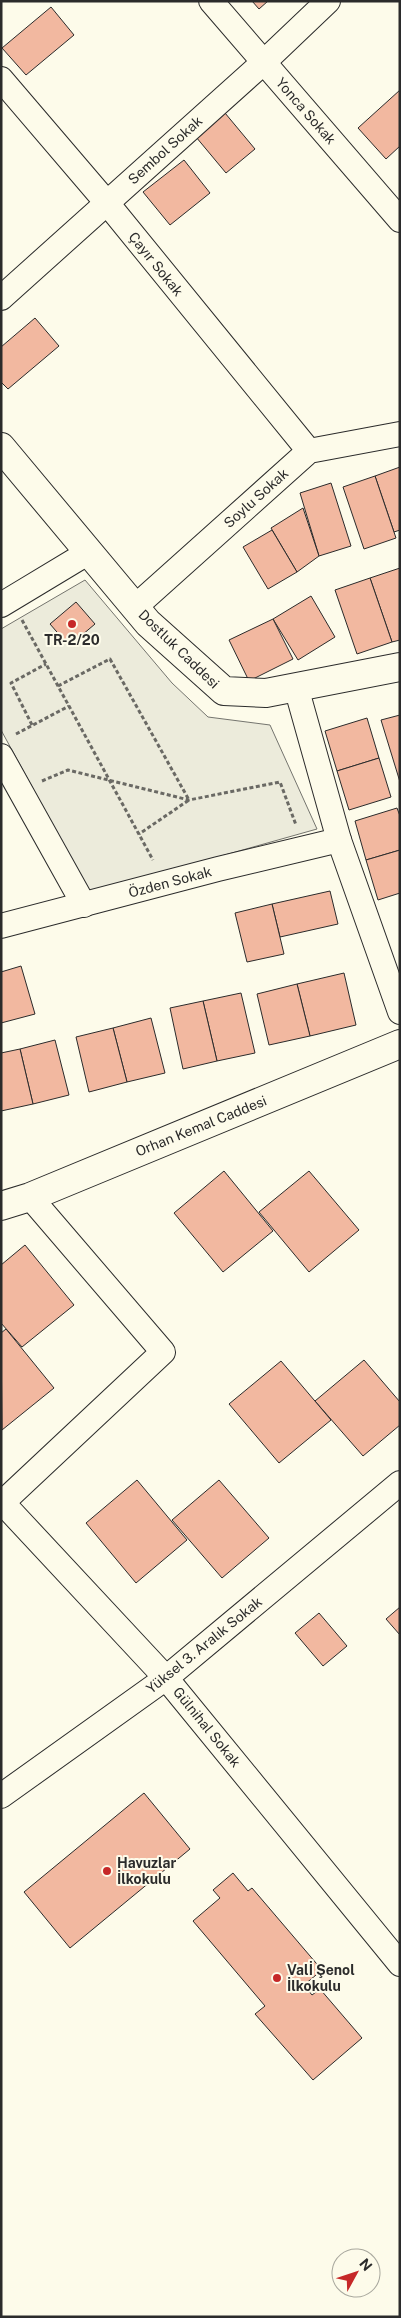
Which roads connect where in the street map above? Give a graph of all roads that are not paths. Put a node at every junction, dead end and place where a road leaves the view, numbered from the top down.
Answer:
1 (211, 1) edge
2 (328, 1) edge
3 (264, 62) junction
4 (1, 79) edge
5 (106, 203) junction
6 (400, 220) edge
7 (1, 298) edge
8 (400, 434) edge
9 (1, 447) edge
10 (309, 451) junction
11 (89, 552) junction
12 (6, 602) edge
13 (135, 607) junction
14 (400, 667) edge
15 (296, 688) junction
16 (10, 749) edge
17 (339, 840) junction
18 (84, 905) junction
19 (1, 926) edge
20 (400, 1012) edge
21 (395, 1054) edge
22 (30, 1196) junction
23 (1, 1206) edge
24 (400, 1484) edge
25 (2, 1502) edge
26 (166, 1678) junction
27 (1, 1796) edge
28 (400, 1964) edge

1 - 3 street, Yonca Sokak
2 - 3 street, Sembol Sokak
3 - 5 street, Sembol Sokak
3 - 6 street, Yonca Sokak
4 - 5 street, Çayır Sokak
5 - 7 street, Sembol Sokak
5 - 10 street, Çayır Sokak
8 - 10 street
9 - 11 street, Dostluk Caddesi
10 - 13 street, Soylu Sokak
11 - 12 street
11 - 13 street, Dostluk Caddesi
13 - 15 street, Dostluk Caddesi
14 - 15 street, Dostluk Caddesi
15 - 17 street
16 - 18 street
17 - 18 street, Özden Sokak
17 - 20 street
18 - 19 street, Özden Sokak
21 - 22 street, Orhan Kemal Caddesi
22 - 23 street, Orhan Kemal Caddesi
22 - 25 street
24 - 26 street, Yüksel 3. Aralık Sokak
25 - 26 street, Gülnihal Sokak
26 - 27 street, Yüksel 3. Aralık Sokak
26 - 28 street, Gülnihal Sokak

